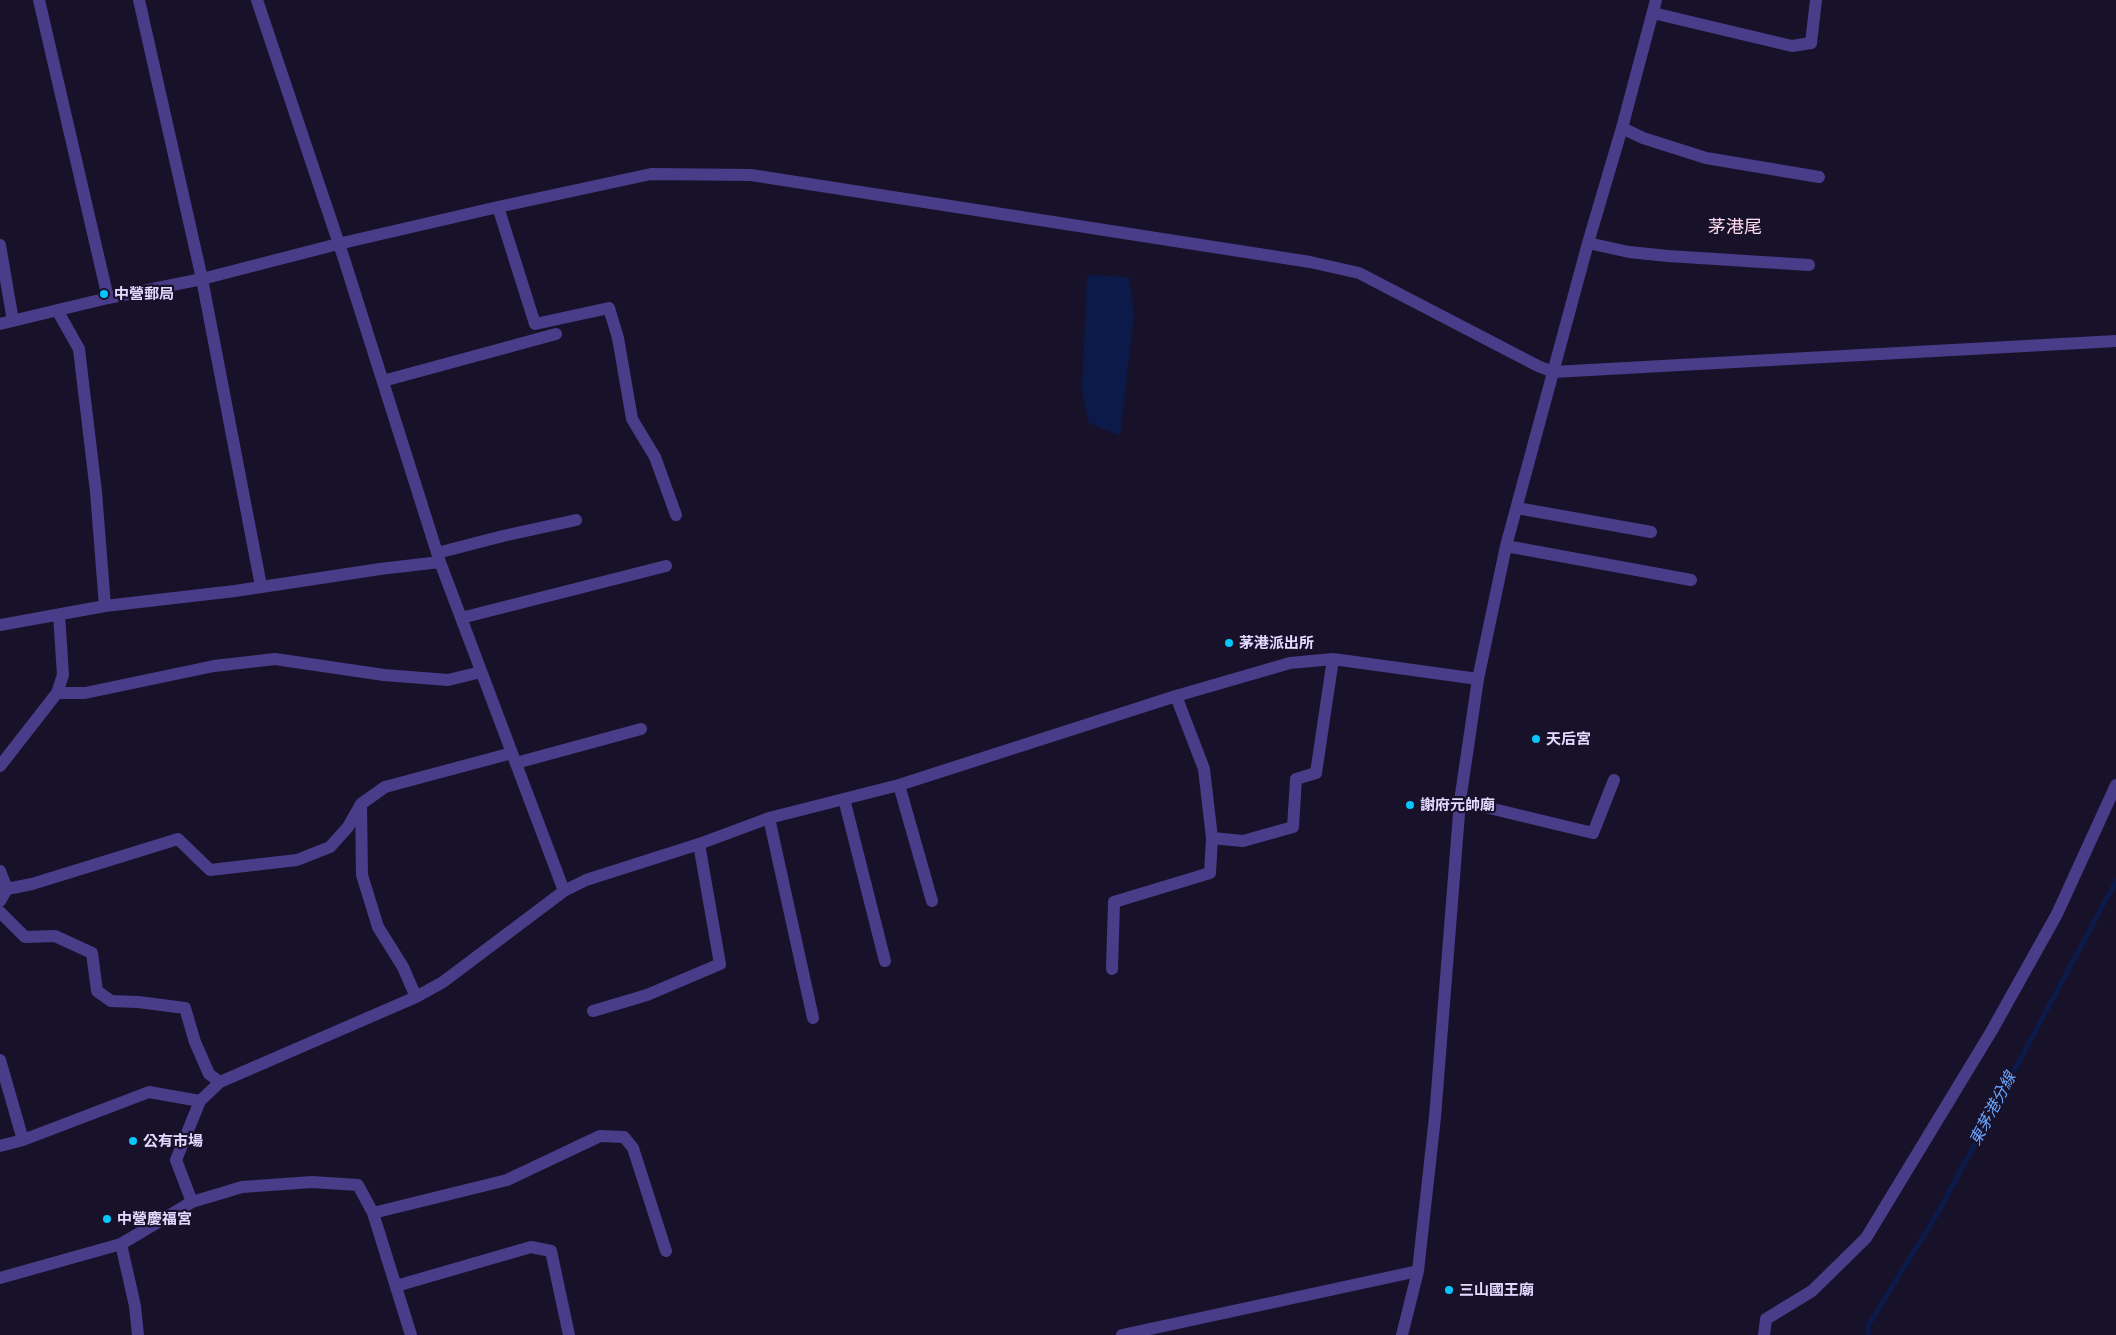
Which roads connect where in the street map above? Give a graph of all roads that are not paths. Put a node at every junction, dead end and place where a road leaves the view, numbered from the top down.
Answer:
1 (39, 0) edge
2 (139, 0) edge
3 (257, 0) edge
4 (1656, 0) edge
5 (1816, 0) edge
6 (1653, 13) junction
7 (1622, 128) junction
8 (1819, 177) dead end
9 (498, 207) junction
10 (1588, 243) junction
11 (338, 244) junction
12 (0, 245) edge
13 (1809, 265) dead end
14 (202, 279) junction
15 (108, 298) junction
16 (57, 310) junction
17 (6, 322) edge
18 (556, 334) dead end
19 (2116, 341) edge
20 (1553, 372) junction
21 (383, 381) junction
22 (1517, 508) junction
23 (676, 516) dead end
24 (576, 520) dead end
25 (1651, 532) dead end
26 (1506, 546) junction
27 (438, 558) junction
28 (666, 566) dead end
29 (1691, 580) dead end
30 (261, 586) junction
31 (105, 606) junction
32 (59, 615) junction
33 (461, 618) junction
34 (0, 625) edge
35 (1333, 659) junction
36 (481, 672) junction
37 (1478, 679) junction
38 (57, 693) junction
39 (1176, 696) junction
40 (641, 729) dead end
41 (514, 758) junction
42 (0, 766) edge
43 (1614, 780) dead end
44 (899, 785) junction
45 (2116, 785) edge
46 (844, 799) junction
47 (1460, 801) junction
48 (361, 804) junction
49 (770, 818) junction
50 (1212, 838) junction
51 (699, 844) junction
52 (0, 871) edge
53 (7, 889) junction
54 (564, 891) junction
55 (0, 901) edge
56 (932, 901) dead end
57 (0, 912) edge
58 (885, 961) dead end
59 (1112, 969) dead end
60 (416, 997) junction
61 (593, 1011) dead end
62 (813, 1018) dead end
63 (0, 1060) edge
64 (220, 1082) junction
65 (200, 1101) junction
66 (23, 1140) junction
67 (0, 1146) edge
68 (192, 1202) junction
69 (374, 1213) junction
70 (121, 1244) junction
71 (666, 1250) dead end
72 (1418, 1271) junction
73 (0, 1278) edge
74 (396, 1286) junction
75 (138, 1335) edge
76 (411, 1335) edge
77 (569, 1335) edge
78 (1122, 1335) edge
79 (1402, 1335) edge
80 (1764, 1335) edge

1 - 15 street
2 - 14 street
3 - 11 street
4 - 6 street
5 - 6 street
6 - 7 street
7 - 8 street
7 - 10 street
9 - 11 street
9 - 20 street
9 - 23 street
10 - 13 street
10 - 20 street
11 - 14 street
11 - 21 street
12 - 17 street
14 - 15 street
14 - 30 street
15 - 16 street
16 - 17 street
16 - 31 street
18 - 21 street
19 - 20 street
20 - 22 street
21 - 27 street
22 - 25 street
22 - 26 street
24 - 27 street
26 - 29 street
26 - 37 street
27 - 30 street
27 - 33 street
28 - 33 street
30 - 31 street
31 - 32 street
32 - 34 street
32 - 38 street
33 - 36 street
35 - 37 street
35 - 39 street
35 - 50 street
36 - 38 street
36 - 41 street
37 - 47 street
38 - 42 street
39 - 44 street
39 - 50 street
40 - 41 street
41 - 48 street
41 - 54 street
43 - 47 street
44 - 46 street
44 - 56 street
45 - 80 street
46 - 49 street
46 - 58 street
47 - 72 street
48 - 53 street
48 - 60 street
49 - 51 street
49 - 62 street
50 - 59 street
51 - 54 street
51 - 61 street
52 - 53 street
53 - 55 street
54 - 60 street
57 - 64 street
60 - 64 street
63 - 66 street
64 - 65 street
65 - 66 street
65 - 68 street
66 - 67 street
68 - 69 street
68 - 70 street
69 - 71 street
69 - 74 street
70 - 73 street
70 - 75 street
72 - 78 street
72 - 79 street
74 - 76 street
74 - 77 street

